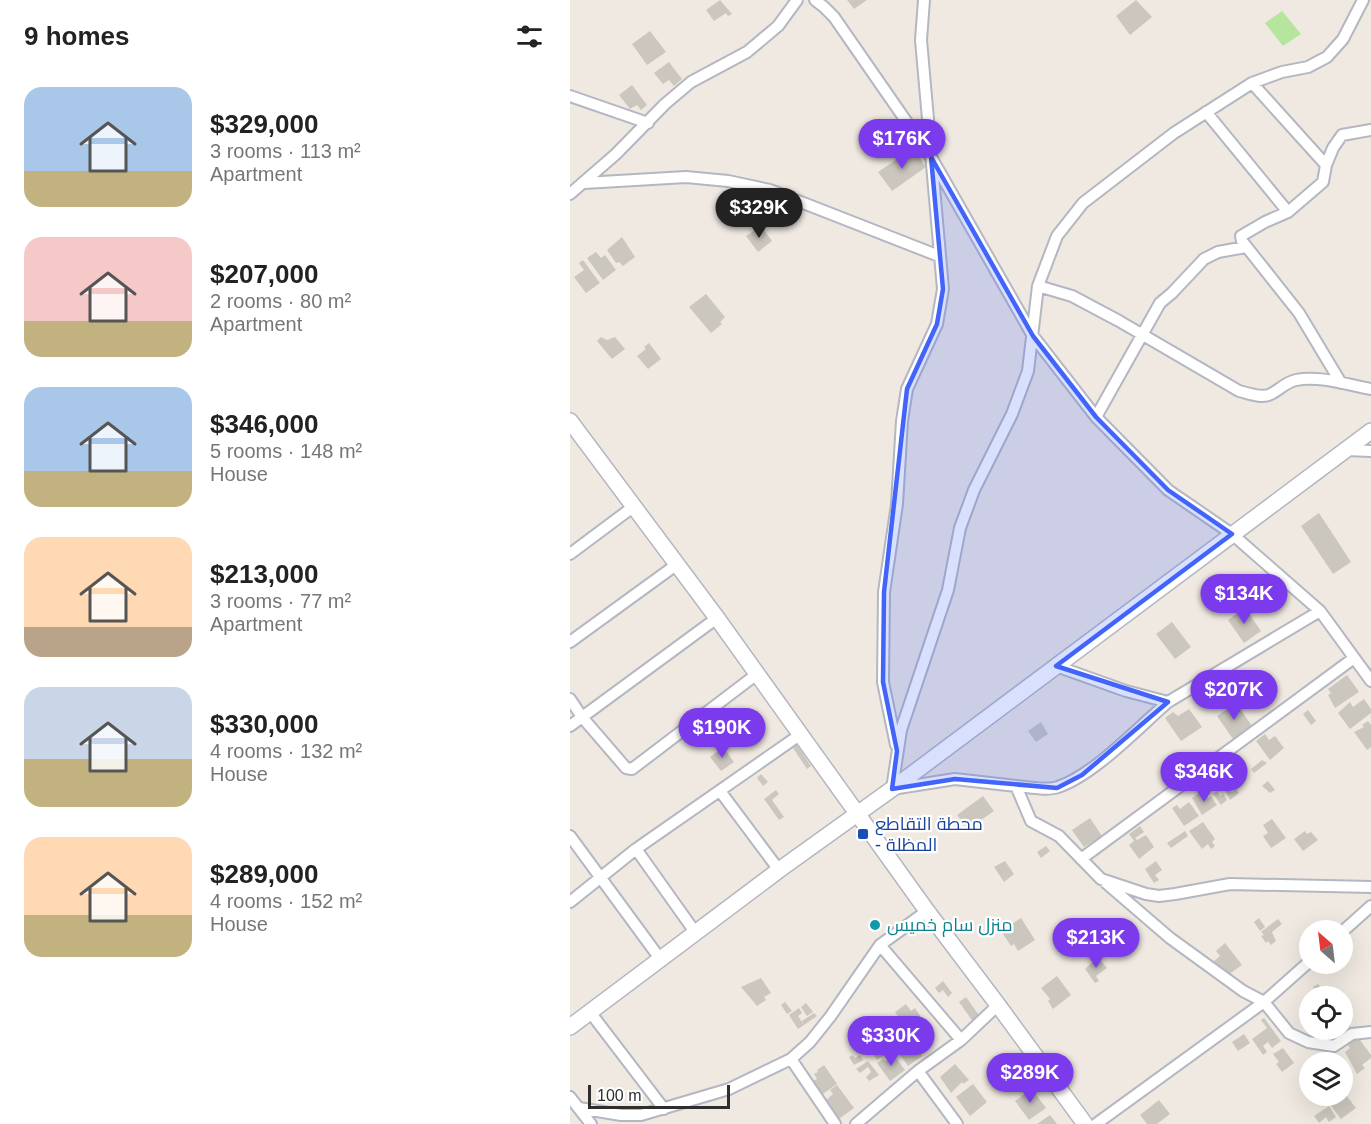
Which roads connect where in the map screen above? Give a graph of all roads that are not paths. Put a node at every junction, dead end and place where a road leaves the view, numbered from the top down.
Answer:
1 (797, 0) edge
2 (815, 0) edge
3 (924, 0) edge
4 (1363, 0) edge
5 (1251, 83) junction
6 (570, 96) edge
7 (1206, 112) junction
8 (648, 123) junction
9 (1371, 130) edge
10 (931, 157) junction
11 (1326, 165) junction
12 (584, 183) junction
13 (570, 194) edge
14 (1288, 212) junction
15 (1246, 247) junction
16 (939, 256) junction
17 (1038, 286) junction
18 (1143, 335) junction
19 (1033, 336) junction
20 (1341, 383) junction
21 (1371, 389) edge
22 (1096, 417) junction
23 (570, 421) edge
24 (1371, 431) edge
25 (1345, 450) junction
26 (1371, 451) edge
27 (633, 507) junction
28 (1232, 534) junction
29 (570, 554) edge
30 (676, 565) junction
31 (1320, 611) junction
32 (717, 618) junction
33 (570, 642) edge
34 (1354, 658) junction
35 (1056, 666) junction
36 (757, 674) junction
37 (1371, 681) edge
38 (570, 699) edge
39 (1168, 702) junction
40 (582, 717) junction
41 (570, 726) edge
42 (801, 734) junction
43 (897, 751) junction
44 (1016, 786) junction
45 (892, 789) junction
46 (720, 791) junction
47 (858, 813) junction
48 (570, 836) edge
49 (636, 849) junction
50 (1081, 858) junction
51 (778, 870) junction
52 (600, 878) junction
53 (1101, 879) junction
54 (1371, 887) edge
55 (570, 902) edge
56 (1371, 906) edge
57 (927, 911) junction
58 (1353, 922) edge
59 (695, 932) junction
60 (880, 945) junction
61 (661, 960) junction
62 (1299, 971) edge
63 (1264, 1002) junction
64 (999, 1005) junction
65 (591, 1012) junction
66 (570, 1027) edge
67 (1371, 1032) edge
68 (960, 1040) junction
69 (791, 1059) junction
70 (918, 1071) junction
71 (570, 1096) edge
72 (579, 1108) junction
73 (664, 1109) junction
74 (591, 1124) edge
75 (835, 1124) edge
76 (856, 1124) edge
77 (957, 1124) edge
78 (1085, 1124) edge
79 (1096, 1124) edge

1 - 8 street
2 - 10 street
3 - 10 street
4 - 5 street
5 - 7 street
5 - 11 street
6 - 8 street
7 - 14 street
7 - 17 street
8 - 12 street
9 - 11 street
10 - 16 street
10 - 19 street
11 - 14 street
12 - 13 street
12 - 16 street
14 - 15 street
15 - 18 street
15 - 20 street
16 - 43 street
17 - 18 street
17 - 19 street
18 - 20 street
18 - 22 street
19 - 22 street
19 - 43 street
20 - 21 street
22 - 28 street
23 - 27 street
24 - 25 street
25 - 26 street
25 - 28 street
27 - 29 street
27 - 30 street
28 - 31 street
28 - 35 street
30 - 32 street
30 - 33 street
31 - 34 street
31 - 39 street
32 - 36 street
32 - 40 street
34 - 37 street
34 - 50 street
35 - 39 street
35 - 45 street
36 - 40 street
36 - 42 street
38 - 40 street
39 - 44 street
40 - 41 street
42 - 46 street
42 - 47 street
43 - 45 street
44 - 45 street
44 - 50 street
45 - 47 street
46 - 49 street
46 - 51 street
47 - 51 street
47 - 57 street
48 - 52 street
49 - 52 street
49 - 59 street
50 - 53 street
51 - 59 street
52 - 55 street
52 - 61 street
53 - 54 street
53 - 63 street
56 - 58 street
57 - 60 street
57 - 64 street
59 - 61 street
60 - 68 street
60 - 69 street
61 - 65 street
62 - 63 street
63 - 67 street
63 - 79 street
64 - 68 street
64 - 78 street
65 - 66 street
65 - 73 street
68 - 70 street
69 - 73 street
69 - 75 street
70 - 76 street
70 - 77 street
71 - 72 street
72 - 73 street
72 - 74 street

